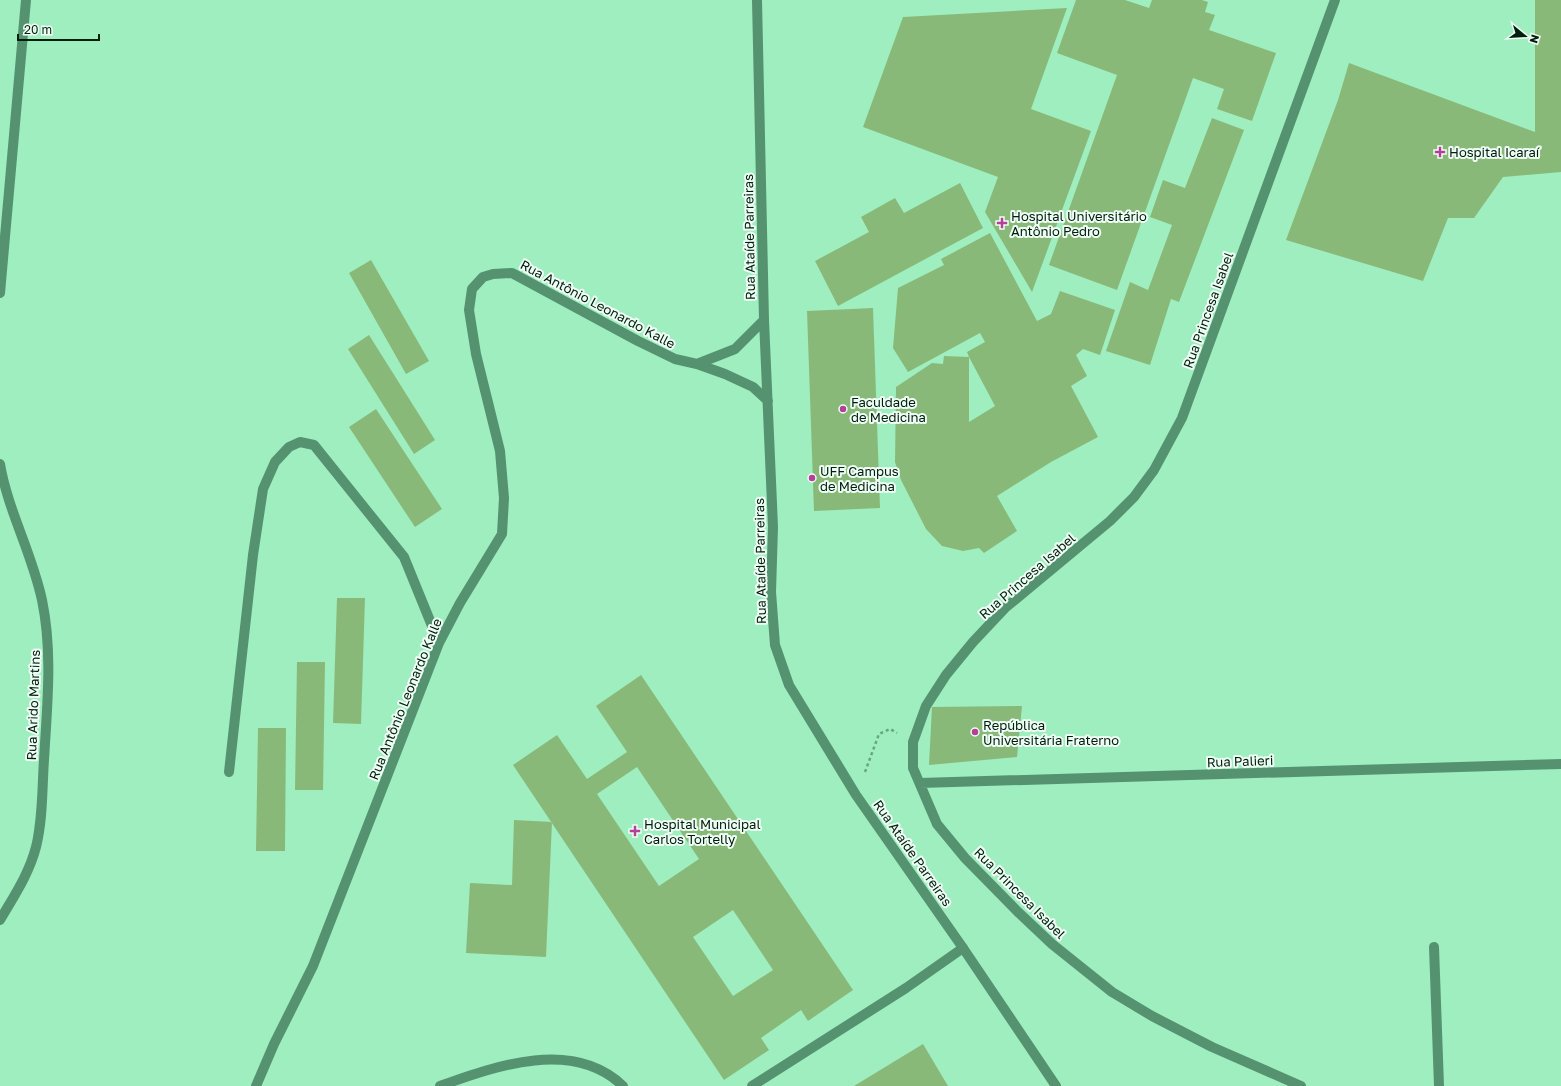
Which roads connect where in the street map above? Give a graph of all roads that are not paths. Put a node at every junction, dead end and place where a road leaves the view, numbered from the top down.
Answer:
1 (26, 0) edge
2 (757, 0) edge
3 (1335, 0) edge
4 (0, 293) edge
5 (764, 320) junction
6 (697, 364) junction
7 (768, 401) junction
8 (0, 464) edge
9 (439, 643) junction
10 (1561, 764) edge
11 (228, 772) dead end
12 (920, 783) junction
13 (0, 920) edge
14 (1434, 947) dead end
15 (963, 948) junction
16 (256, 1086) edge
17 (440, 1086) edge
18 (623, 1086) edge
19 (752, 1086) edge
20 (1056, 1086) edge
21 (1301, 1086) edge
22 (1439, 1086) edge

1 - 4 street
2 - 5 street, Rua Ataíde Parreiras
3 - 12 street, Rua Princesa Isabel
5 - 6 street
5 - 7 street, Rua Ataíde Parreiras
6 - 7 street, Rua Antônio Leonardo Kalle
6 - 9 street, Rua Antônio Leonardo Kalle
7 - 15 street, Rua Ataíde Parreiras
8 - 13 street, Rua Arido Martins
9 - 11 street
9 - 16 street, Rua Antônio Leonardo Kalle
10 - 12 street, Rua Palieri
12 - 21 street, Rua Princesa Isabel
14 - 22 street
15 - 19 street
15 - 20 street, Rua Ataíde Parreiras
17 - 18 street

